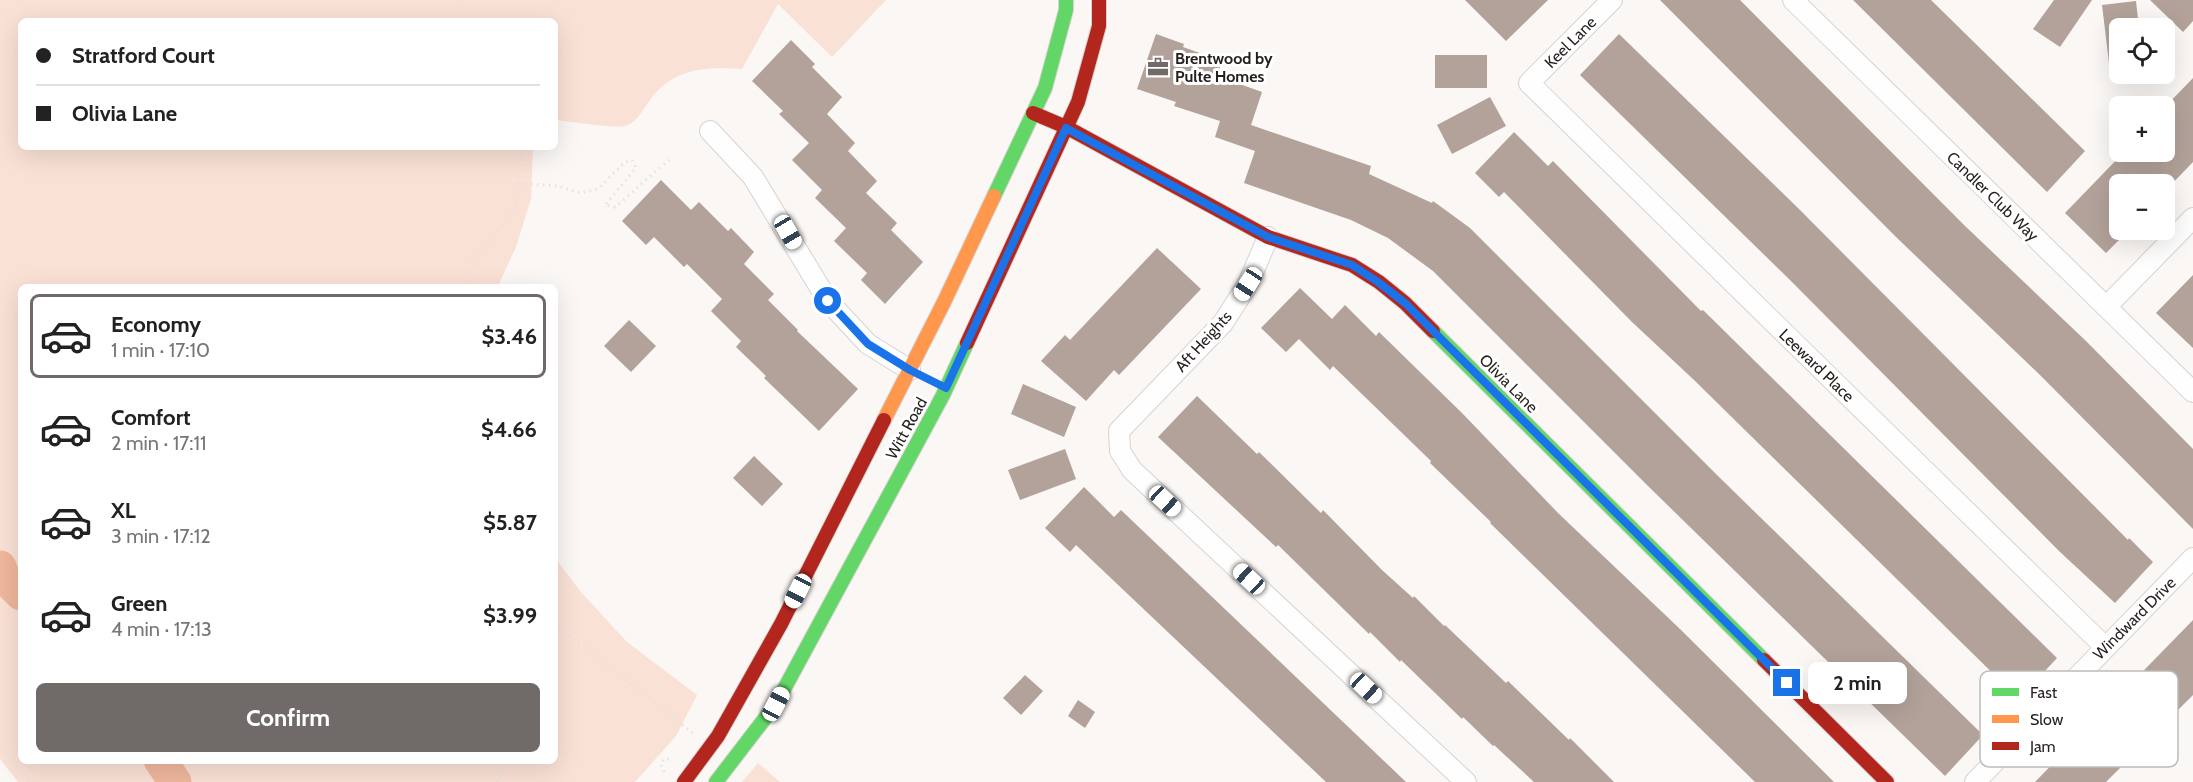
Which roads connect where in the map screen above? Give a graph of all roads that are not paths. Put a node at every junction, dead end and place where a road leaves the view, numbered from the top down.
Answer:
1 (1066, 0) edge
2 (1099, 0) edge
3 (1612, 0) edge
4 (1793, 0) edge
5 (1529, 83) joint
6 (1033, 113) junction
7 (1066, 128) junction
8 (710, 131) dead end
9 (2193, 218) edge
10 (1268, 237) junction
11 (2106, 307) junction
12 (915, 372) junction
13 (2193, 392) edge
14 (2193, 558) edge
15 (2104, 647) junction
16 (2081, 671) edge
17 (1989, 767) edge
18 (684, 782) edge
19 (716, 782) edge
20 (1466, 782) edge
21 (1887, 782) edge
22 (1975, 782) edge

1 - 6 street, Witt Road
2 - 7 street, Witt Road
3 - 5 street, Keel Lane
4 - 11 street, Candler Club Way
5 - 15 street, Leeward Place
6 - 7 street, Olivia Lane
6 - 12 street, Witt Road
7 - 10 street, Olivia Lane
7 - 19 street, Witt Road
8 - 12 street
9 - 11 street
10 - 20 street, Aft Heights
10 - 21 street, Olivia Lane
11 - 13 street, Candler Club Way
12 - 18 street, Witt Road
14 - 15 street, Windward Drive
15 - 16 street, Windward Drive
17 - 22 street, Windward Drive

